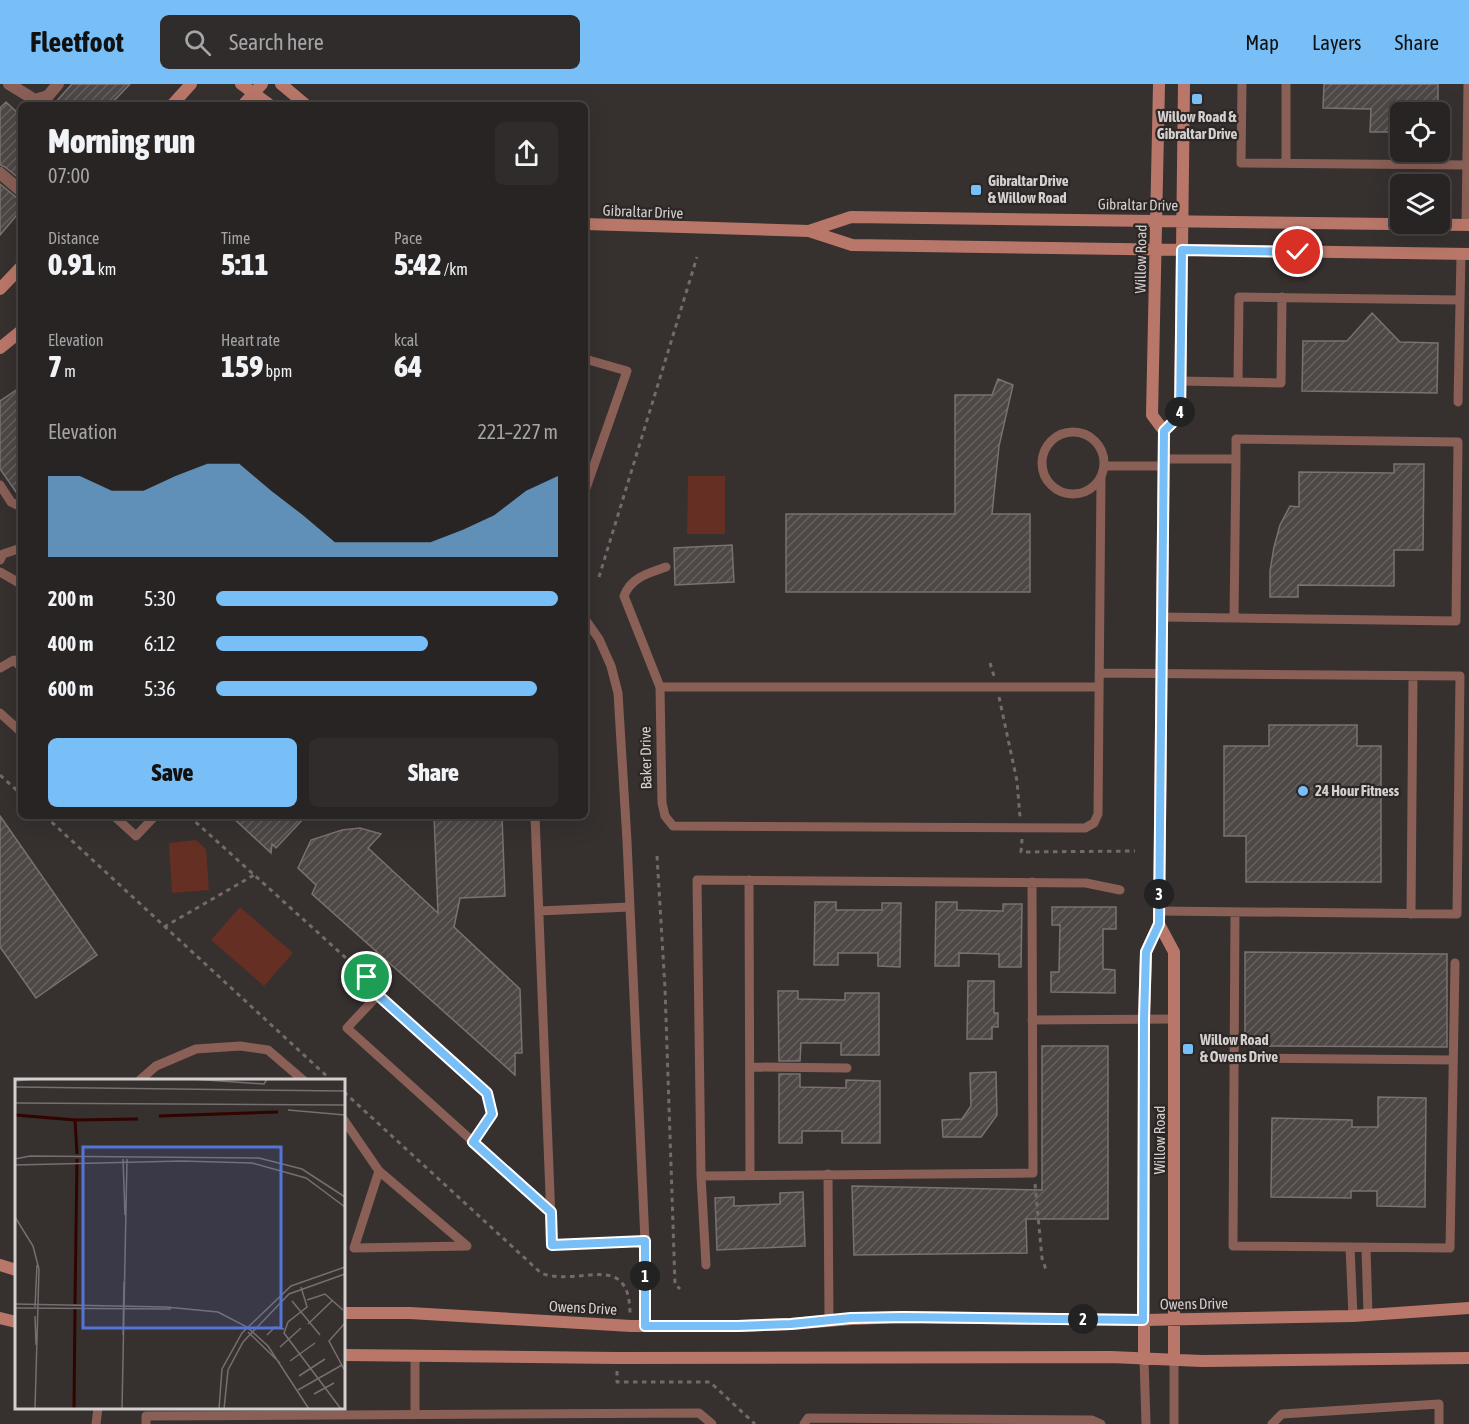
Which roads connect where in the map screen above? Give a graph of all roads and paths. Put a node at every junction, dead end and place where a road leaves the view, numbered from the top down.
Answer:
1 (9, 84) edge
2 (58, 84) edge
3 (191, 84) edge
4 (241, 84) edge
5 (262, 84) edge
6 (281, 84) edge
7 (1159, 84) edge
8 (1184, 84) edge
9 (1242, 84) edge
10 (1287, 84) edge
11 (1468, 84) edge
12 (253, 94) junction
13 (175, 102) edge
14 (246, 102) edge
15 (265, 102) edge
16 (302, 102) edge
17 (1286, 163) junction
18 (1467, 165) junction
19 (0, 173) edge
20 (18, 188) edge
21 (1156, 220) junction
22 (1182, 221) junction
23 (588, 224) edge
24 (1468, 225) edge
25 (809, 231) junction
26 (1156, 250) junction
27 (1182, 250) junction
28 (1465, 254) edge
29 (698, 256) dead end
30 (18, 270) edge
31 (0, 289) edge
32 (1282, 297) junction
33 (1460, 300) junction
34 (18, 333) edge
35 (0, 348) edge
36 (588, 360) edge
37 (1180, 381) junction
38 (1238, 382) junction
39 (1458, 402) dead end
40 (1164, 431) junction
41 (1236, 459) junction
42 (1164, 463) junction
43 (1105, 465) junction
44 (1101, 478) junction
45 (588, 482) edge
46 (0, 485) edge
47 (18, 506) edge
48 (18, 549) edge
49 (0, 560) edge
50 (666, 567) dead end
51 (0, 572) edge
52 (599, 578) dead end
53 (18, 582) edge
54 (1161, 617) junction
55 (1234, 618) junction
56 (588, 624) edge
57 (990, 663) dead end
58 (18, 664) edge
59 (0, 668) edge
60 (1099, 673) junction
61 (1160, 673) junction
62 (1413, 676) junction
63 (660, 687) junction
64 (996, 687) junction
65 (1099, 687) junction
66 (0, 713) edge
67 (18, 729) edge
68 (0, 775) edge
69 (18, 791) edge
70 (48, 819) edge
71 (117, 819) edge
72 (152, 819) edge
73 (192, 819) edge
74 (535, 819) edge
75 (1021, 827) junction
76 (1135, 852) dead end
77 (657, 856) dead end
78 (254, 875) junction
79 (749, 880) junction
80 (1032, 882) junction
81 (1120, 890) dead end
82 (630, 906) junction
83 (538, 910) junction
84 (1159, 911) junction
85 (1235, 912) junction
86 (1411, 914) junction
87 (1159, 924) junction
88 (164, 927) junction
89 (1455, 963) dead end
90 (378, 995) junction
91 (1144, 1019) junction
92 (1174, 1019) junction
93 (1032, 1020) junction
94 (1235, 1058) junction
95 (1452, 1060) junction
96 (750, 1067) junction
97 (846, 1068) dead end
98 (141, 1079) edge
99 (302, 1079) edge
100 (330, 1079) edge
101 (345, 1093) edge
102 (345, 1121) edge
103 (473, 1142) junction
104 (379, 1171) junction
105 (1033, 1173) junction
106 (828, 1174) junction
107 (750, 1175) junction
108 (701, 1176) junction
109 (551, 1212) junction
110 (645, 1241) junction
111 (1350, 1247) junction
112 (1366, 1247) junction
113 (0, 1265) edge
114 (706, 1265) dead end
115 (15, 1270) edge
116 (1046, 1270) dead end
117 (623, 1283) dead end
118 (680, 1289) dead end
119 (1469, 1308) edge
120 (345, 1313) edge
121 (1368, 1315) junction
122 (1353, 1316) junction
123 (0, 1318) edge
124 (1174, 1319) junction
125 (1143, 1320) junction
126 (829, 1321) junction
127 (15, 1322) edge
128 (645, 1326) junction
129 (345, 1355) edge
130 (415, 1355) junction
131 (1469, 1358) edge
132 (1144, 1359) junction
133 (1174, 1359) junction
134 (98, 1409) edge
135 (415, 1414) junction
136 (96, 1424) edge
137 (146, 1424) edge
138 (712, 1424) edge
139 (804, 1424) edge
140 (1101, 1424) edge
141 (1146, 1424) edge
142 (1174, 1424) edge
143 (1272, 1424) edge
144 (1439, 1424) edge

1 - 2 street
3 - 13 street
4 - 12 street
5 - 12 street
6 - 16 street
7 - 21 street, Willow Road
8 - 22 street
9 - 17 lane
10 - 17 lane
11 - 18 lane
12 - 14 street
12 - 15 street
17 - 18 lane
18 - 24 lane
19 - 20 street
21 - 22 street, Gibraltar Drive
21 - 25 street, Gibraltar Drive
21 - 26 street, Willow Road
22 - 24 street, Gibraltar Drive
22 - 27 street
23 - 25 street, Gibraltar Drive
25 - 26 street, Gibraltar Drive
26 - 27 street, Gibraltar Drive
26 - 40 street, Willow Road
27 - 28 street, Gibraltar Drive
27 - 37 street
28 - 33 lane
29 - 52 path
30 - 31 street
32 - 33 lane
32 - 38 lane
32 - 38 lane
33 - 39 lane
34 - 35 street
36 - 45 lane
37 - 38 lane
37 - 40 street
40 - 42 street, Willow Road
41 - 42 lane
41 - 55 lane
41 - 55 lane
42 - 43 lane
42 - 54 street, Willow Road
43 - 44 lane
43 - 44 lane
44 - 60 lane
46 - 47 lane
48 - 49 lane
50 - 63 lane
51 - 53 lane
54 - 55 lane
54 - 61 street, Willow Road
56 - 82 lane
57 - 64 path
58 - 59 lane
60 - 61 lane
60 - 65 lane
61 - 62 lane
61 - 84 street, Willow Road
62 - 86 lane
62 - 86 lane
63 - 64 lane
63 - 75 lane, Baker Drive
64 - 65 lane
64 - 75 path
65 - 75 lane
66 - 67 lane
68 - 69 path
70 - 88 path
71 - 72 lane
73 - 78 path
74 - 83 lane
75 - 76 path
77 - 118 path
78 - 88 path
78 - 90 path
79 - 80 lane
79 - 96 lane
79 - 108 lane
80 - 81 lane
80 - 93 lane
82 - 83 lane
82 - 110 lane
83 - 109 lane
84 - 85 lane
84 - 87 street, Willow Road
85 - 86 lane
85 - 94 lane
87 - 91 street, Willow Road
87 - 92 street, Willow Road
88 - 100 path
89 - 95 lane
90 - 103 lane
90 - 103 lane
91 - 92 lane
91 - 93 lane
91 - 125 street, Willow Road
92 - 124 street, Willow Road
93 - 105 lane
94 - 95 lane
94 - 111 lane
95 - 112 lane
96 - 97 lane
96 - 107 lane
98 - 99 lane
101 - 117 path
102 - 104 lane
103 - 109 lane
104 - 104 lane
105 - 106 lane
105 - 116 path
106 - 107 lane
106 - 126 lane
107 - 108 lane
108 - 114 lane
109 - 110 lane
110 - 128 lane
111 - 112 lane
111 - 122 lane
112 - 121 lane
113 - 115 street
119 - 121 street, Owens Drive
120 - 128 street, Owens Drive
121 - 122 street, Owens Drive
122 - 124 street, Owens Drive
123 - 127 street
124 - 125 street, Owens Drive
124 - 133 street, Willow Road
125 - 126 street, Owens Drive
125 - 132 street, Willow Road
126 - 128 street, Owens Drive
129 - 130 street
130 - 132 street
130 - 135 lane
131 - 133 street
132 - 133 street
132 - 141 lane
133 - 142 lane
134 - 136 lane
135 - 137 lane
135 - 138 lane
139 - 140 lane
143 - 144 lane

